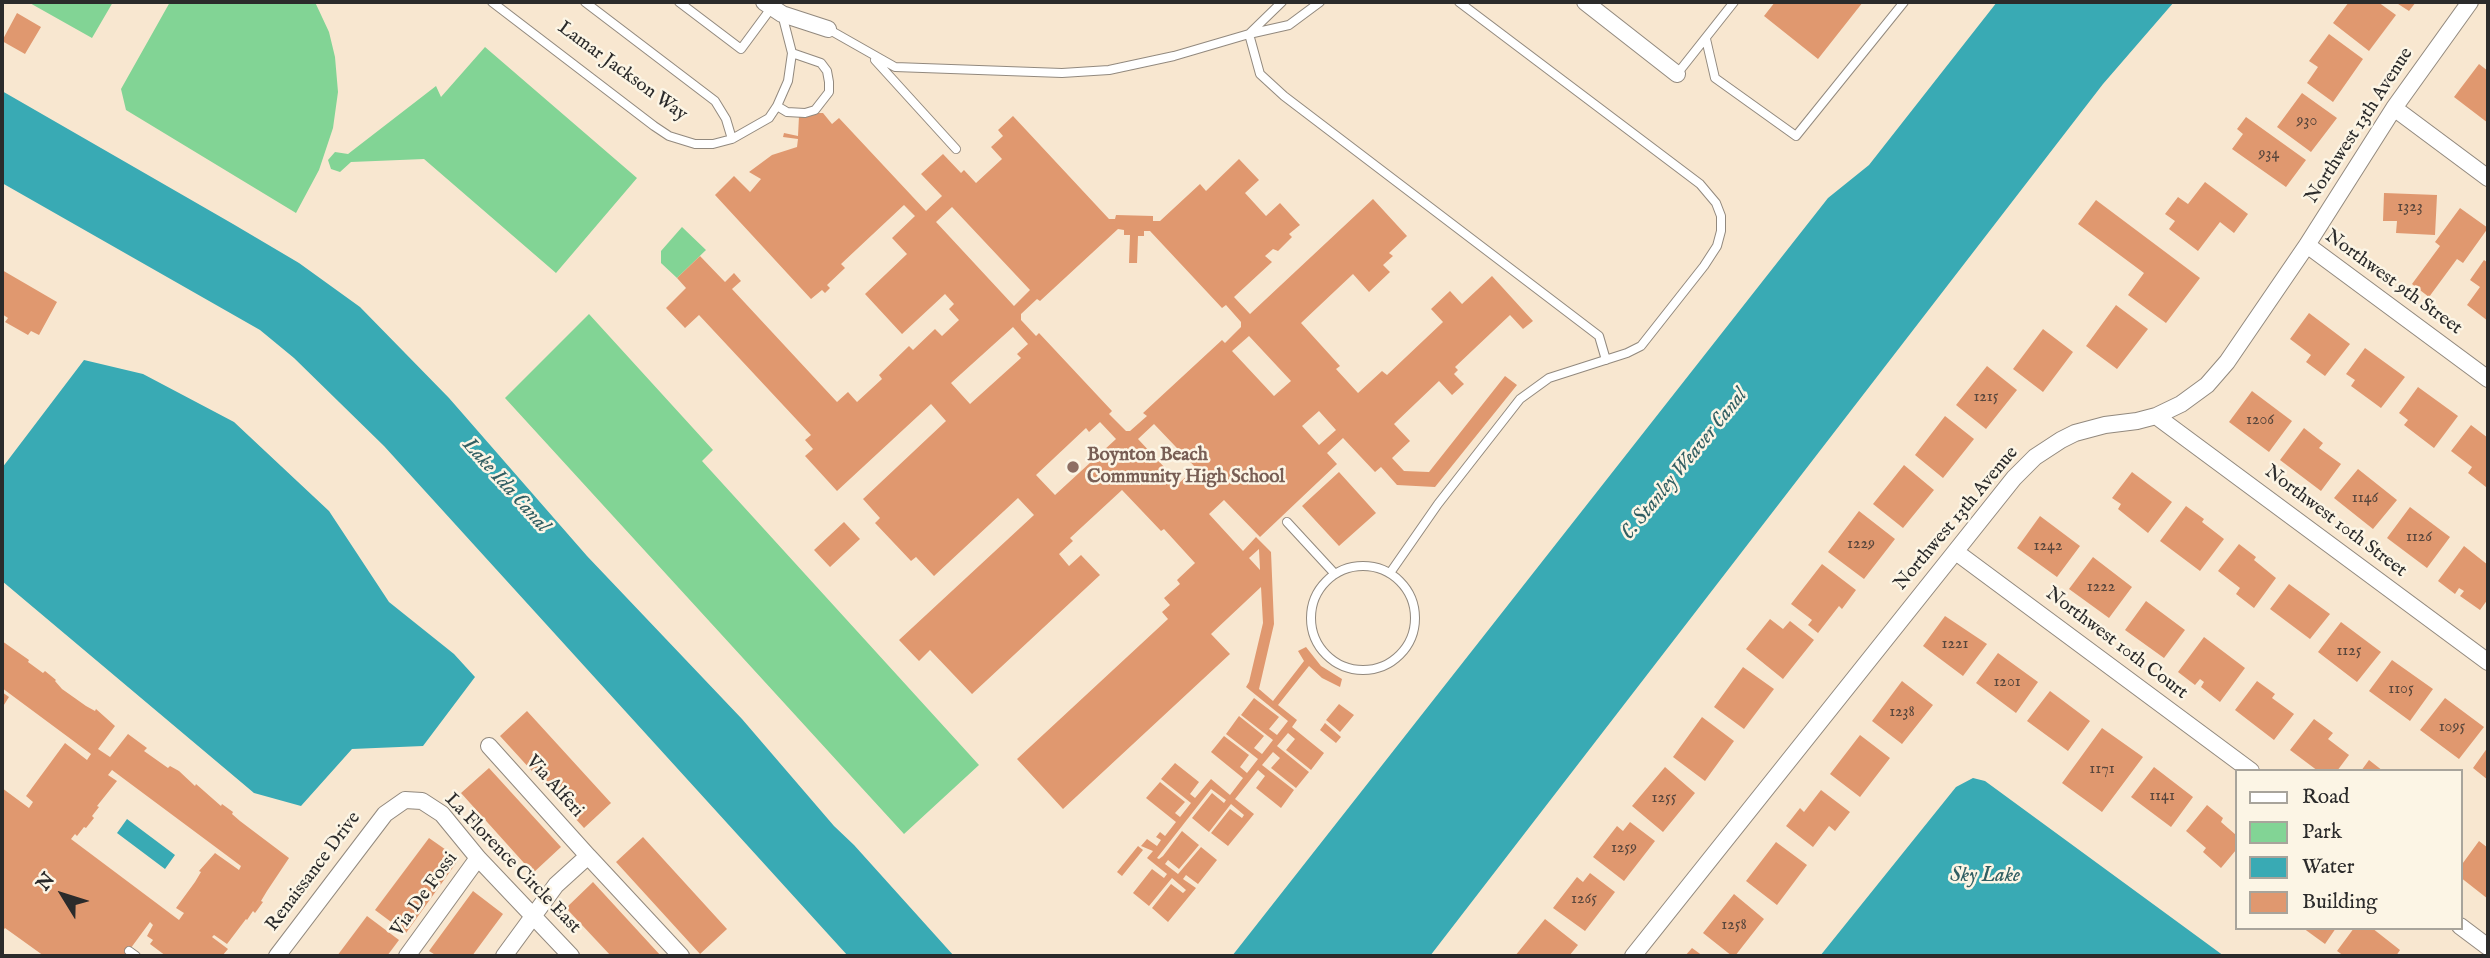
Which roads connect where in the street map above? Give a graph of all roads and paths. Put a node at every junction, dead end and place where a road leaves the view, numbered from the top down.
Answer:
1 (492, 2) edge
2 (585, 2) edge
3 (679, 2) edge
4 (1282, 2) edge
5 (1320, 2) edge
6 (1459, 2) edge
7 (1585, 2) edge
8 (1734, 2) edge
9 (1904, 2) edge
10 (2470, 2) edge
11 (773, 8) edge
12 (828, 29) joint
13 (1249, 34) junction
14 (1706, 38) junction
15 (792, 53) junction
16 (871, 55) junction
17 (1677, 74) joint
18 (778, 106) junction
19 (2394, 108) junction
20 (732, 139) junction
21 (956, 149) dead end
22 (2488, 178) edge
23 (2307, 245) junction
24 (1606, 360) junction
25 (2488, 379) edge
26 (2156, 416) junction
27 (1287, 522) dead end
28 (1956, 552) junction
29 (1390, 573) junction
30 (1335, 574) junction
31 (2488, 662) edge
32 (488, 746) dead end
33 (2248, 769) edge
34 (385, 814) joint
35 (588, 856) junction
36 (478, 858) junction
37 (533, 916) junction
38 (2462, 928) edge
39 (2488, 947) edge
40 (277, 956) edge
41 (407, 956) edge
42 (504, 956) edge
43 (571, 956) edge
44 (681, 956) edge
45 (1633, 956) edge

1 - 20 lane, Lamar Jackson Way
2 - 20 lane
3 - 11 lane
4 - 13 lane
5 - 13 lane
6 - 24 lane
7 - 17 street
8 - 14 lane
9 - 14 lane
10 - 19 street, Northwest 13th Avenue
11 - 12 street
11 - 15 lane
12 - 16 lane
13 - 16 lane
13 - 24 lane
14 - 17 lane
15 - 18 lane
15 - 18 lane
16 - 21 lane
18 - 20 lane, Lamar Jackson Way
19 - 22 street
19 - 23 street, Northwest 13th Avenue
23 - 25 street, Northwest 9th Street
23 - 26 street, Northwest 13th Avenue
24 - 29 lane
26 - 28 street, Northwest 13th Avenue
26 - 31 street, Northwest 10th Street
27 - 30 lane
28 - 33 street, Northwest 10th Court
28 - 45 street, Northwest 13th Avenue
29 - 30 lane
29 - 30 lane
32 - 35 street, Via Alferi
34 - 36 street, La Florence Circle East
34 - 40 street, Renaissance Drive
35 - 37 street
35 - 44 street, Via Alferi
36 - 37 street, La Florence Circle East
36 - 41 street, Via De Fossi
37 - 42 street
37 - 43 street, La Florence Circle East
38 - 39 street

